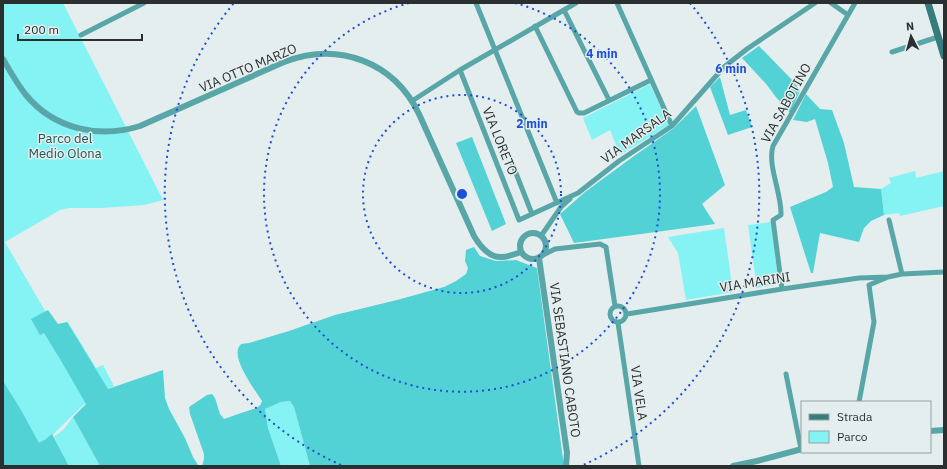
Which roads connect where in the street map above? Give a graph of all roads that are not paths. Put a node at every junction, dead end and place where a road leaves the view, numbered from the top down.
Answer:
1 (144, 3) edge
2 (476, 3) edge
3 (576, 3) edge
4 (617, 3) edge
5 (815, 3) edge
6 (831, 3) edge
7 (855, 3) edge
8 (928, 3) edge
9 (564, 10) junction
10 (848, 15) junction
11 (535, 26) junction
12 (81, 35) dead end
13 (938, 38) junction
14 (495, 49) junction
15 (892, 52) dead end
16 (944, 56) edge
17 (3, 59) edge
18 (460, 70) junction
19 (652, 80) junction
20 (609, 100) junction
21 (412, 101) junction
22 (672, 126) junction
23 (512, 163) dead end
24 (578, 193) junction
25 (557, 203) junction
26 (532, 214) junction
27 (519, 220) joint
28 (889, 220) dead end
29 (541, 236) junction
30 (521, 252) junction
31 (541, 256) junction
32 (944, 272) edge
33 (902, 274) junction
34 (888, 277) junction
35 (782, 289) junction
36 (615, 306) junction
37 (627, 314) junction
38 (618, 323) junction
39 (786, 374) dead end
40 (859, 401) edge
41 (944, 430) edge
42 (931, 431) edge
43 (801, 444) edge
44 (801, 449) edge
45 (566, 466) edge
46 (639, 466) edge
47 (733, 466) edge

1 - 12 street
2 - 14 street
3 - 9 street
4 - 19 street
5 - 22 street, VIA MARSALA
6 - 10 street
7 - 10 street, VIA SABOTINO
8 - 13 main road
9 - 11 street
9 - 20 street
10 - 35 street, VIA SABOTINO
11 - 14 street
11 - 20 street
13 - 15 street
13 - 16 main road
14 - 18 street
14 - 25 street
17 - 21 street, VIA OTTO MARZO
18 - 21 street
18 - 27 street, VIA LORETO
19 - 20 street
19 - 22 street
21 - 30 street, VIA OTTO MARZO
22 - 24 street, VIA MARSALA
23 - 26 street
24 - 25 street, VIA MARSALA
24 - 29 street, VIA MARSALA
25 - 26 street, VIA MARSALA
26 - 27 street, VIA MARSALA
28 - 33 street
29 - 30 street
29 - 31 street
30 - 31 street
31 - 36 street, VIA VELA
31 - 45 street, VIA SEBASTIANO CABOTO
32 - 33 street
33 - 34 street
34 - 35 street, VIA MARINI
34 - 40 street
35 - 37 street, VIA MARINI
36 - 37 street
36 - 38 street, VIA VELA
37 - 38 street
38 - 46 street, VIA VELA
39 - 43 street
41 - 42 street
44 - 47 street

